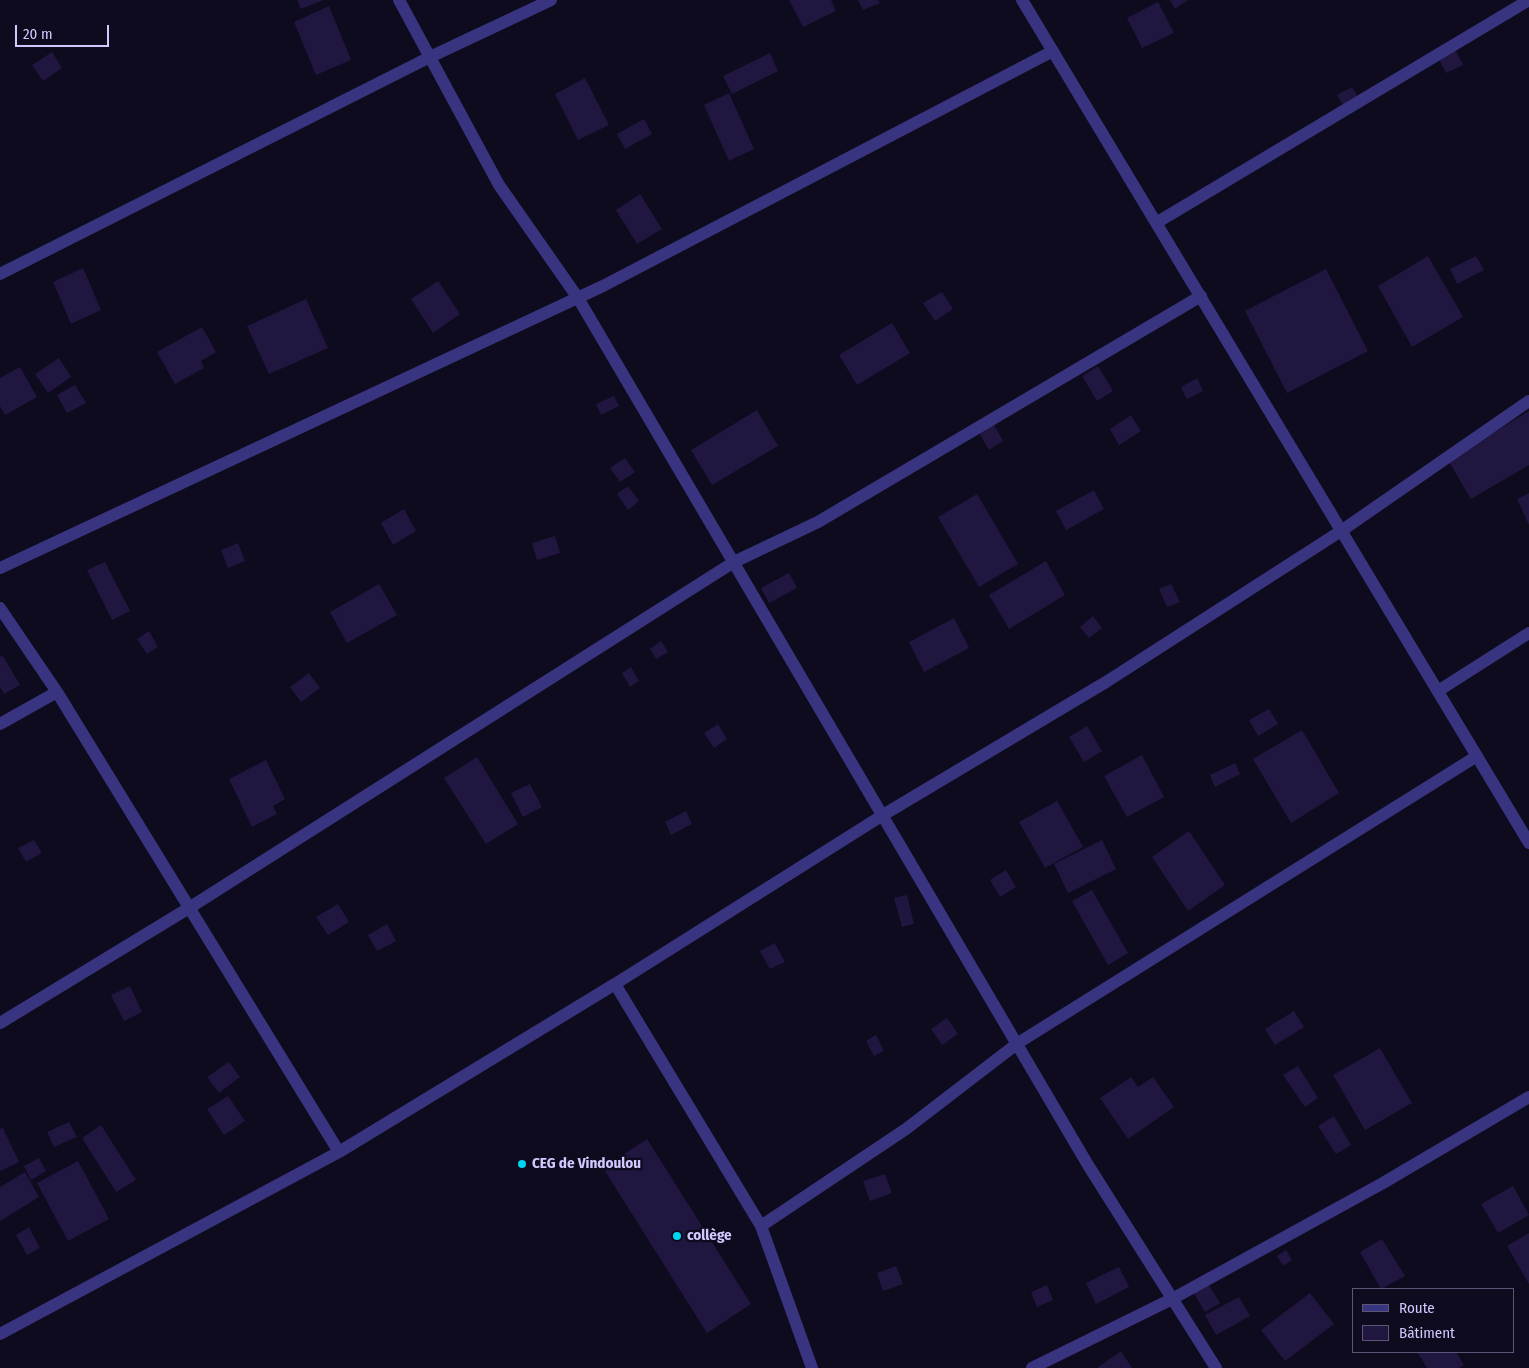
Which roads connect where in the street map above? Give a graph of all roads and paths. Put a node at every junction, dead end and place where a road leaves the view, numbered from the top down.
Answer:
1 (399, 0) edge
2 (551, 0) edge
3 (1022, 0) edge
4 (1529, 0) edge
5 (1053, 50) junction
6 (430, 57) junction
7 (1156, 223) junction
8 (0, 274) edge
9 (1201, 296) junction
10 (578, 298) junction
11 (1529, 401) edge
12 (1341, 530) junction
13 (734, 562) junction
14 (0, 568) edge
15 (0, 608) edge
16 (1529, 633) edge
17 (1438, 691) junction
18 (57, 692) junction
19 (0, 724) edge
20 (1477, 756) junction
21 (883, 815) junction
22 (1529, 843) edge
23 (189, 908) junction
24 (615, 984) junction
25 (0, 1022) edge
26 (1018, 1043) junction
27 (1529, 1097) edge
28 (339, 1152) junction
29 (761, 1226) junction
30 (1172, 1299) junction
31 (0, 1334) edge
32 (812, 1368) edge
33 (1032, 1368) edge
34 (1216, 1368) edge

1 - 6 street
2 - 6 street
3 - 5 street
4 - 7 street
5 - 7 street
5 - 10 street
6 - 8 street
6 - 10 street
7 - 9 street
9 - 12 street
9 - 13 street
10 - 13 street
10 - 14 street
11 - 12 street
12 - 17 street
12 - 21 street
13 - 21 street
13 - 23 street
15 - 18 street
16 - 17 street
17 - 20 street
18 - 19 street
18 - 23 street
20 - 22 street
20 - 26 street
21 - 24 street
21 - 26 street
23 - 25 street
23 - 28 street
24 - 28 street
24 - 29 street
26 - 29 street
26 - 30 street
27 - 30 street
28 - 31 street
29 - 32 street
30 - 33 street
30 - 34 street

